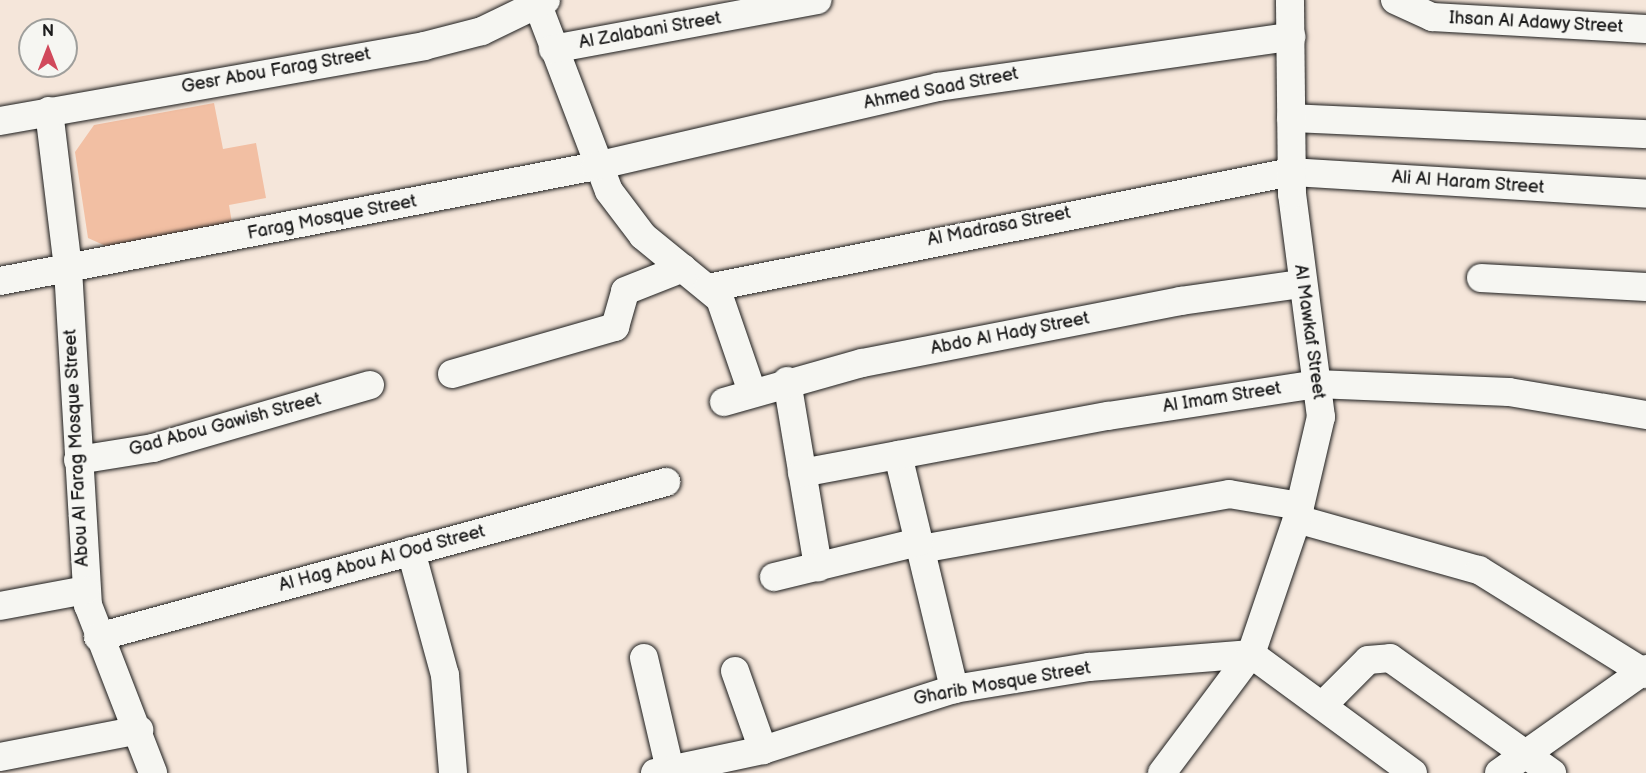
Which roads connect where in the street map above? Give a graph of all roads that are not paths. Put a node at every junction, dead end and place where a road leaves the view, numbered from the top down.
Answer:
1 (817, 0) edge
2 (1290, 0) edge
3 (1395, 0) edge
4 (540, 2) edge
5 (1646, 29) edge
6 (1291, 37) junction
7 (553, 49) junction
8 (49, 111) junction
9 (1291, 118) junction
10 (0, 121) edge
11 (1646, 134) edge
12 (596, 166) junction
13 (1291, 172) junction
14 (1646, 194) edge
15 (683, 268) junction
16 (68, 269) junction
17 (1481, 278) dead end
18 (0, 281) edge
19 (1300, 284) junction
20 (1646, 287) edge
21 (708, 288) junction
22 (452, 374) dead end
23 (787, 381) junction
24 (1316, 384) junction
25 (370, 385) dead end
26 (752, 392) junction
27 (724, 402) dead end
28 (1646, 415) edge
29 (898, 455) junction
30 (78, 460) junction
31 (802, 473) junction
32 (666, 482) dead end
33 (1298, 513) junction
34 (920, 546) junction
35 (411, 551) junction
36 (818, 567) junction
37 (774, 577) dead end
38 (86, 590) junction
39 (0, 606) edge
40 (98, 637) junction
41 (1251, 654) junction
42 (644, 658) dead end
43 (735, 671) dead end
44 (1644, 671) edge
45 (954, 689) junction
46 (1324, 704) junction
47 (139, 730) junction
48 (763, 750) junction
49 (0, 757) edge
50 (1515, 767) edge
51 (662, 771) edge
52 (153, 773) edge
53 (453, 773) edge
54 (1162, 773) edge
55 (1413, 773) edge
56 (1552, 773) edge

1 - 7 street, Al Zalabani Street
2 - 6 street, Al Mawkaf Street
3 - 5 street, Ihsan Al Adawy Street
4 - 7 street
4 - 8 street, Gesr Abou Farag Street
6 - 9 street, Al Mawkaf Street
6 - 12 street, Ahmed Saad Street
7 - 12 street
8 - 10 street, Gesr Abou Farag Street
8 - 16 street, Abou Al Farag Mosque Street
9 - 11 street
9 - 13 street, Al Mawkaf Street
12 - 15 street
12 - 16 street, Farag Mosque Street
13 - 14 street, Ali Al Haram Street
13 - 19 street, Al Mawkaf Street
13 - 21 street, Al Madrasa Street
15 - 21 street
15 - 22 street
16 - 18 street, Farag Mosque Street
16 - 30 street, Abou Al Farag Mosque Street
17 - 20 street
19 - 23 street, Abdo Al Hady Street
19 - 24 street, Al Mawkaf Street
21 - 26 street
23 - 26 street, Abdo Al Hady Street
23 - 31 street
24 - 28 street, Al Imam Street
24 - 29 street, Al Imam Street
24 - 33 street, Al Mawkaf Street
25 - 30 street, Gad Abou Gawish Street
26 - 27 street, Abdo Al Hady Street
29 - 31 street, Al Imam Street
29 - 34 street
30 - 38 street, Abou Al Farag Mosque Street
31 - 36 street
32 - 35 street, Al Hag Abou Al Ood Street
33 - 34 street
33 - 41 street, Al Mawkaf Street
33 - 44 street
34 - 36 street
34 - 45 street
35 - 40 street, Al Hag Abou Al Ood Street
35 - 53 street
36 - 37 street
38 - 39 street
38 - 40 street, Abou Al Farag Mosque Street
40 - 47 street, Abou Al Farag Mosque Street
41 - 45 street, Gharib Mosque Street
41 - 46 street
41 - 54 street, Al Mawkaf Street
42 - 51 street
43 - 48 street
44 - 50 street
45 - 48 street, Gharib Mosque Street
46 - 50 street
46 - 55 street
47 - 49 street
47 - 52 street, Abou Al Farag Mosque Street
48 - 51 street, Gharib Mosque Street
50 - 56 street

